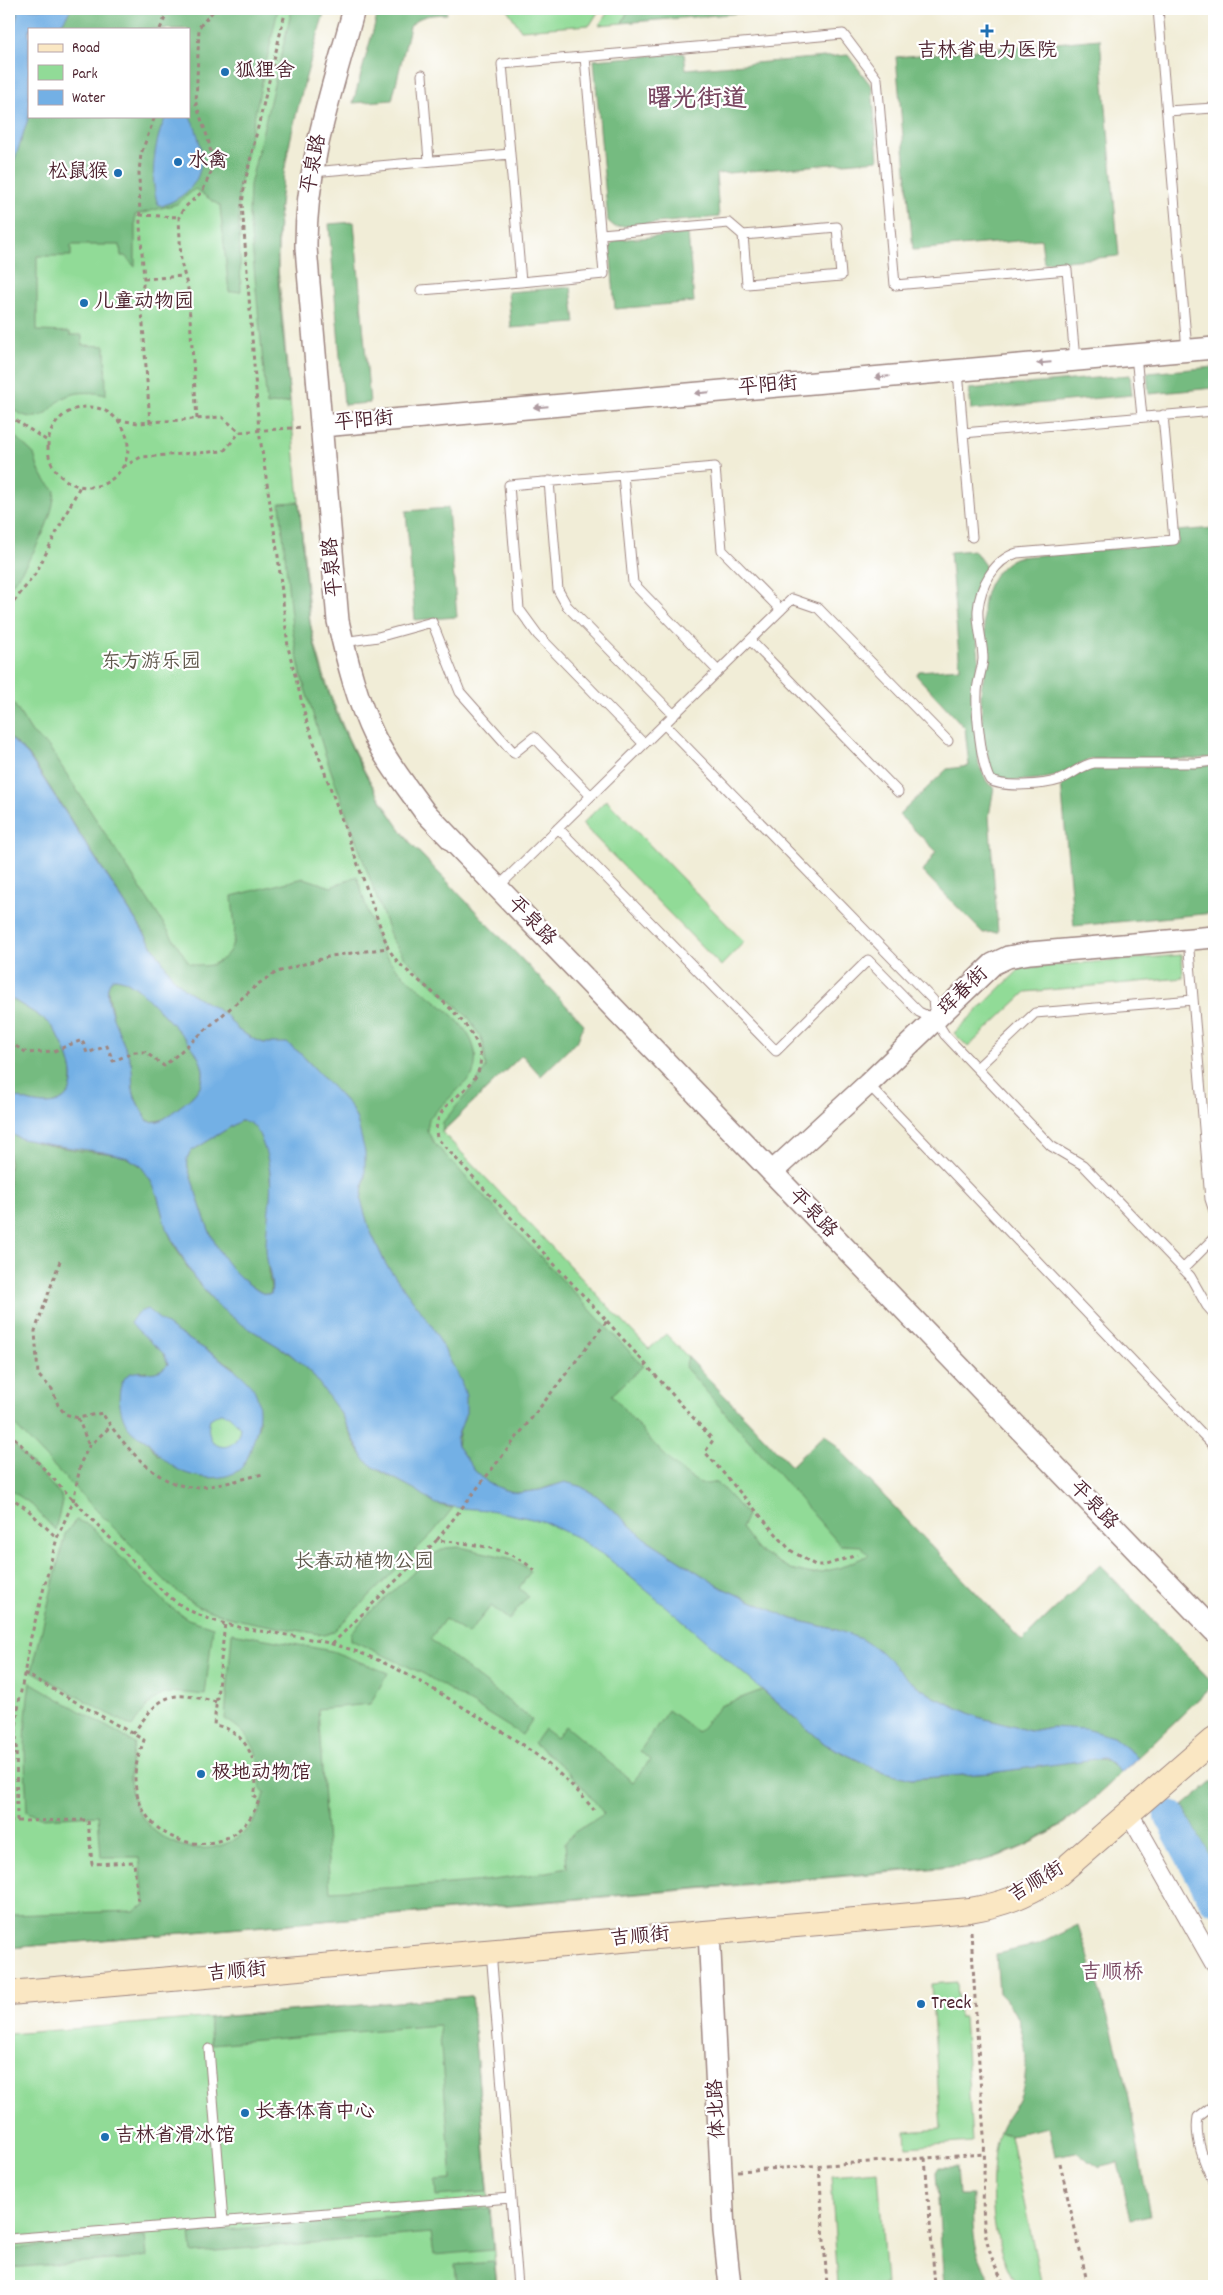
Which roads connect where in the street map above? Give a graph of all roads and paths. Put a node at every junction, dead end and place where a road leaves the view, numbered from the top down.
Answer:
1 (169, 9) edge
2 (214, 9) edge
3 (286, 9) edge
4 (354, 9) edge
5 (1158, 9) edge
6 (160, 28) edge
7 (585, 57) junction
8 (422, 75) dead end
9 (190, 104) edge
10 (196, 104) junction
11 (1214, 108) edge
12 (1167, 111) junction
13 (154, 118) edge
14 (510, 154) junction
15 (429, 161) junction
16 (312, 172) junction
17 (140, 216) junction
18 (178, 217) junction
19 (600, 234) junction
20 (743, 235) junction
21 (183, 276) junction
22 (144, 279) junction
23 (521, 282) junction
24 (421, 290) dead end
25 (1214, 348) edge
26 (1187, 351) junction
27 (1136, 355) junction
28 (1075, 360) junction
29 (958, 371) junction
30 (1214, 411) edge
31 (9, 416) edge
32 (1163, 416) junction
33 (1142, 417) junction
34 (197, 419) junction
35 (117, 420) junction
36 (150, 423) junction
37 (322, 426) junction
38 (259, 431) junction
39 (240, 432) junction
40 (963, 433) junction
41 (49, 442) junction
42 (122, 467) junction
43 (623, 475) junction
44 (549, 481) junction
45 (80, 486) junction
46 (972, 537) dead end
47 (9, 608) edge
48 (781, 610) junction
49 (750, 640) junction
50 (343, 642) junction
51 (718, 671) junction
52 (674, 715) junction
53 (664, 724) junction
54 (948, 741) dead end
55 (644, 744) junction
56 (1214, 761) edge
57 (898, 792) dead end
58 (591, 796) junction
59 (558, 828) junction
60 (498, 887) junction
61 (1214, 937) edge
62 (1188, 939) junction
63 (388, 948) junction
64 (1193, 1000) junction
65 (935, 1020) junction
66 (9, 1042) edge
67 (977, 1068) junction
68 (868, 1084) junction
69 (772, 1172) junction
70 (1214, 1211) edge
71 (1214, 1238) edge
72 (60, 1261) dead end
73 (1183, 1269) junction
74 (1214, 1314) edge
75 (607, 1321) junction
76 (78, 1418) junction
77 (111, 1426) junction
78 (9, 1432) edge
79 (89, 1446) junction
80 (1214, 1446) edge
81 (263, 1474) dead end
82 (9, 1496) edge
83 (73, 1502) junction
84 (58, 1538) junction
85 (436, 1540) junction
86 (857, 1555) dead end
87 (536, 1572) dead end
88 (225, 1623) junction
89 (1214, 1631) edge
90 (332, 1644) junction
91 (24, 1673) junction
92 (216, 1702) junction
93 (16, 1734) junction
94 (133, 1734) junction
95 (9, 1736) edge
96 (1214, 1739) edge
97 (594, 1810) dead end
98 (1129, 1813) junction
99 (17, 1821) junction
100 (9, 1822) edge
101 (138, 1902) dead end
102 (970, 1910) junction
103 (709, 1932) junction
104 (490, 1951) junction
105 (1214, 1963) edge
106 (9, 1992) edge
107 (209, 2049) dead end
108 (1214, 2105) edge
109 (985, 2154) junction
110 (926, 2158) junction
111 (1060, 2163) dead end
112 (819, 2166) junction
113 (721, 2172) junction
114 (1214, 2183) edge
115 (510, 2198) junction
116 (223, 2222) junction
117 (9, 2239) edge
118 (518, 2286) edge
119 (730, 2286) edge
120 (827, 2286) edge
121 (935, 2286) edge
122 (1006, 2286) edge
123 (1088, 2286) edge

1 - 6 path
2 - 10 path
3 - 38 path
4 - 16 street, 平泉路
5 - 12 lane
7 - 14 lane
7 - 19 lane
7 - 28 lane
8 - 15 lane
9 - 10 path
10 - 18 path
11 - 12 lane
12 - 26 lane
13 - 17 path
14 - 15 lane
14 - 23 lane
15 - 16 lane
16 - 37 street, 平泉路
17 - 18 path
17 - 22 path
18 - 21 path
19 - 20 lane
19 - 23 lane
20 - 20 lane
21 - 22 path
21 - 34 path
22 - 36 path
23 - 24 lane
25 - 26 street, 平阳街
26 - 27 street, 平阳街
27 - 28 street, 平阳街
27 - 33 lane
28 -> 29 street, 平阳街
29 -> 37 street, 平阳街
29 - 40 lane
30 - 32 lane
31 - 41 path
32 - 33 lane
32 - 56 lane
33 - 40 lane
34 - 36 path
34 - 39 path
35 - 36 path
35 - 41 path
35 - 42 path
37 - 38 path
37 - 50 street, 平泉路
38 - 39 path
38 - 63 path
39 - 42 path
40 - 46 lane
41 - 45 path
42 - 45 path
43 - 44 lane
43 - 48 lane
43 - 51 lane
44 - 52 lane
44 - 55 lane
45 - 47 path
48 - 49 lane
48 - 54 lane
49 - 51 lane
49 - 57 lane
50 - 58 lane
50 - 60 street, 平泉路
51 - 52 lane
52 - 53 lane
53 - 55 lane
53 - 65 lane
55 - 58 lane
58 - 59 lane
59 - 60 lane
59 - 65 lane
60 - 69 street, 平泉路
61 - 62 street, 珲春街
62 - 64 lane
62 - 65 street, 珲春街
63 - 66 path
63 - 75 path
64 - 67 lane
64 - 70 lane
65 - 67 lane
65 - 68 street, 珲春街
67 - 73 lane
68 - 69 street, 珲春街
68 - 80 lane
69 - 89 street, 平泉路
71 - 73 lane
72 - 76 path
73 - 74 lane
75 - 85 path
75 - 86 path
76 - 77 path
76 - 79 path
77 - 79 path
77 - 81 path
78 - 83 path
79 - 83 path
82 - 84 path
83 - 84 path
83 - 88 path
84 - 91 path
85 - 87 path
85 - 90 path
88 - 90 path
88 - 92 path
90 - 97 path
91 - 93 path
91 - 94 path
92 - 94 path
92 - 94 path
93 - 95 path
93 - 99 path
96 - 98 main road, 吉顺街
98 - 102 main road, 吉顺街
98 - 105 street
99 - 100 path
99 - 101 path
102 - 103 main road, 吉顺街
102 - 109 path
103 - 104 main road, 吉顺街
103 - 113 street, 体北路
104 - 106 main road, 吉顺街
104 - 115 lane
107 - 116 lane
108 - 114 lane
109 - 110 path
109 - 122 path
110 - 112 path
110 - 121 path
111 - 123 path
112 - 113 path
112 - 120 path
113 - 119 street, 体北路
115 - 116 lane
115 - 118 lane
116 - 117 lane

